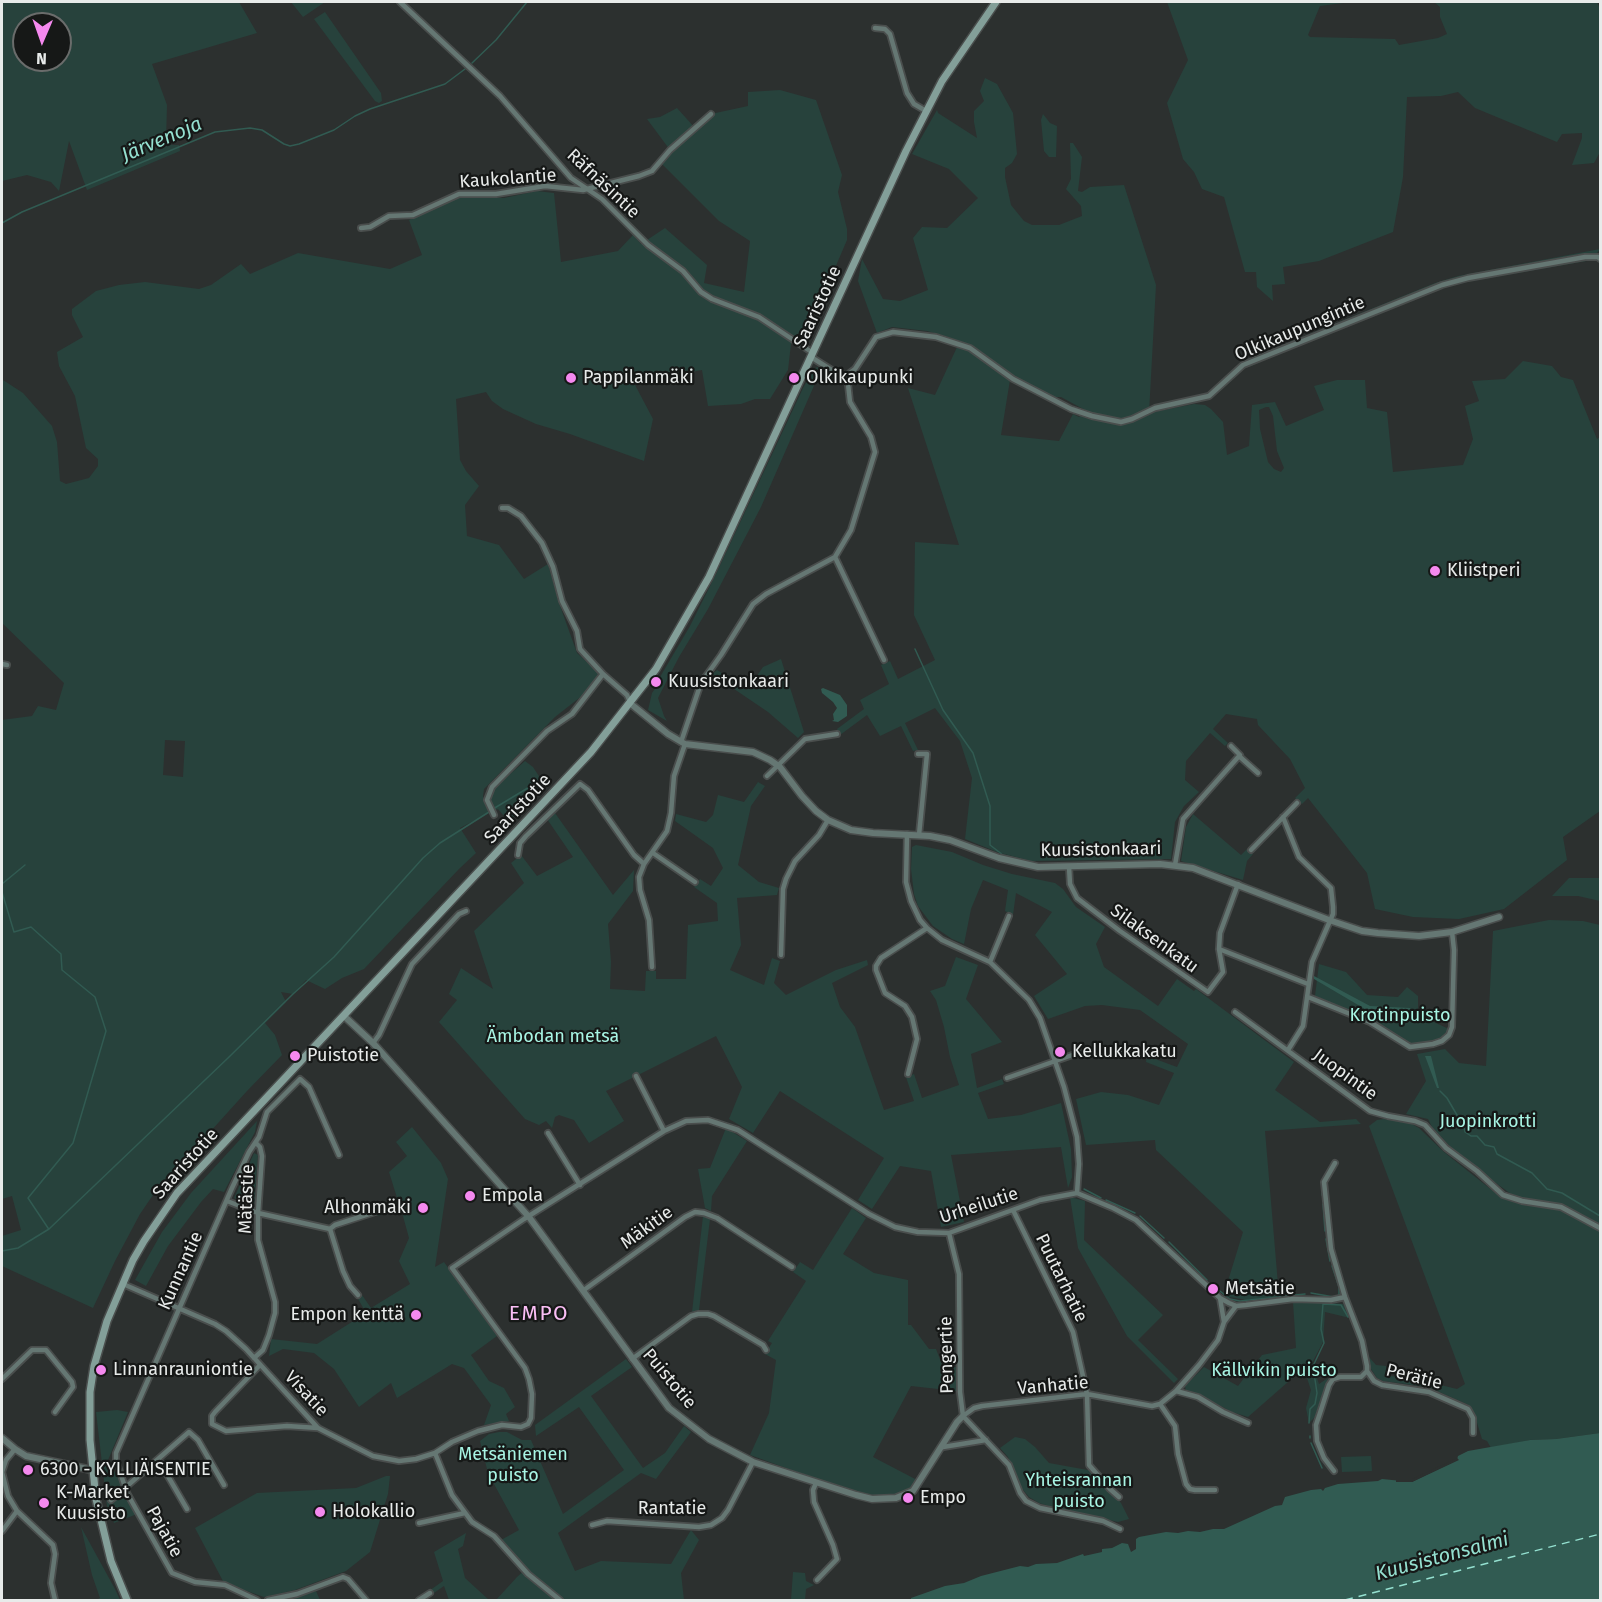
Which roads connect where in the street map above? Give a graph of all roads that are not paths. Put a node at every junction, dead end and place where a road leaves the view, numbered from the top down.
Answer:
1 (400, 2) edge
2 (996, 2) edge
3 (875, 28) dead end
4 (926, 111) junction
5 (711, 114) dead end
6 (591, 189) junction
7 (361, 228) dead end
8 (1600, 259) edge
9 (812, 355) junction
10 (848, 375) junction
11 (502, 508) dead end
12 (835, 557) junction
13 (884, 660) dead end
14 (603, 674) junction
15 (631, 704) junction
16 (837, 734) dead end
17 (683, 743) junction
18 (1231, 746) dead end
19 (918, 754) dead end
20 (1239, 756) junction
21 (777, 765) junction
22 (1258, 773) dead end
23 (767, 776) dead end
24 (1297, 802) dead end
25 (494, 816) dead end
26 (1283, 817) junction
27 (828, 820) junction
28 (907, 834) junction
29 (919, 835) junction
30 (1251, 850) dead end
31 (653, 853) junction
32 (518, 855) dead end
33 (644, 864) junction
34 (1175, 865) junction
35 (1068, 867) junction
36 (695, 882) dead end
37 (1238, 884) junction
38 (466, 911) dead end
39 (1009, 916) dead end
40 (1499, 917) dead end
41 (1329, 920) junction
42 (927, 928) junction
43 (1452, 932) junction
44 (1219, 949) junction
45 (781, 955) dead end
46 (990, 962) junction
47 (652, 967) dead end
48 (1308, 984) junction
49 (1308, 997) junction
50 (1235, 1012) dead end
51 (344, 1016) junction
52 (373, 1043) junction
53 (1288, 1050) junction
54 (1157, 1054) dead end
55 (1056, 1062) junction
56 (908, 1074) dead end
57 (636, 1076) dead end
58 (1007, 1078) dead end
59 (664, 1131) junction
60 (548, 1133) dead end
61 (256, 1143) junction
62 (339, 1155) dead end
63 (1335, 1163) dead end
64 (580, 1185) junction
65 (1077, 1193) junction
66 (227, 1201) junction
67 (1013, 1210) junction
68 (375, 1212) dead end
69 (258, 1213) junction
70 (529, 1217) junction
71 (1600, 1228) edge
72 (330, 1229) junction
73 (949, 1233) junction
74 (792, 1267) dead end
75 (123, 1284) junction
76 (584, 1290) junction
77 (358, 1295) dead end
78 (1345, 1297) junction
79 (1220, 1298) junction
80 (1236, 1306) junction
81 (179, 1308) junction
82 (1224, 1322) junction
83 (766, 1350) dead end
84 (254, 1358) junction
85 (632, 1359) junction
86 (261, 1365) junction
87 (1367, 1371) junction
88 (2, 1378) edge
89 (1176, 1390) junction
90 (1087, 1394) junction
91 (1160, 1404) junction
92 (55, 1412) dead end
93 (963, 1416) junction
94 (1248, 1423) dead end
95 (521, 1427) joint
96 (318, 1428) junction
97 (1473, 1433) dead end
98 (2, 1438) edge
99 (986, 1440) junction
100 (943, 1447) junction
101 (15, 1449) junction
102 (435, 1453) junction
103 (158, 1459) junction
104 (753, 1462) junction
105 (93, 1470) junction
106 (1334, 1471) dead end
107 (816, 1483) junction
108 (224, 1485) dead end
109 (124, 1487) junction
110 (1215, 1490) dead end
111 (1119, 1497) dead end
112 (111, 1500) dead end
113 (187, 1509) dead end
114 (17, 1511) junction
115 (465, 1513) junction
116 (418, 1522) dead end
117 (592, 1525) dead end
118 (1120, 1529) dead end
119 (2, 1531) edge
120 (817, 1580) dead end
121 (430, 1593) dead end
122 (55, 1600) edge
123 (128, 1600) edge
124 (257, 1600) edge
125 (268, 1600) edge
126 (366, 1600) edge
127 (419, 1600) edge
128 (560, 1600) edge

1 - 6 street, Räfnäsintie
2 - 4 main road, Saaristotie
3 - 4 street
4 - 9 main road, Saaristotie
5 - 6 street, Kaukolantie
6 - 7 street, Kaukolantie
6 - 9 street, Räfnäsintie
8 - 10 street, Olkikaupungintie
9 - 10 street
9 - 15 main road, Saaristotie
10 - 12 street
11 - 14 street
12 - 13 street
12 - 17 street
14 - 15 street
14 - 25 street
15 - 17 street, Kuusistonkaari
15 - 51 main road, Saaristotie
16 - 21 street
17 - 21 street, Kuusistonkaari
17 - 31 street
18 - 20 street
19 - 29 street
20 - 22 street
20 - 34 street
21 - 23 street
21 - 27 street, Kuusistonkaari
24 - 26 street
26 - 30 street
26 - 41 street, Juopintie
27 - 28 street, Kuusistonkaari
27 - 45 street
28 - 29 street, Kuusistonkaari
28 - 42 street
29 - 35 street, Kuusistonkaari
31 - 33 street
31 - 36 street
32 - 33 street
33 - 47 street
34 - 35 street, Kuusistonkaari
34 - 37 street, Kuusistonkaari
35 - 44 street, Silaksenkatu
37 - 41 street, Kuusistonkaari
37 - 44 street, Silaksenkatu
38 - 52 street
39 - 46 street
40 - 43 street, Kuusistonkaari
41 - 43 street, Kuusistonkaari
41 - 48 street, Juopintie
42 - 46 street
42 - 56 street
43 - 49 street
44 - 48 street
46 - 55 street
48 - 49 street, Juopintie
49 - 53 street, Juopintie
50 - 53 street
51 - 52 street, Puistotie
51 - 75 main road, Saaristotie
52 - 70 street, Puistotie
53 - 71 street, Juopintie
54 - 55 street
55 - 58 street
55 - 65 street
57 - 59 street
59 - 64 street, Urheilutie
59 - 73 street, Urheilutie
60 - 64 street
61 - 62 street, Kunnantie
61 - 66 street, Kunnantie
61 - 69 street, Mätästie
63 - 78 street
64 - 70 street, Urheilutie
65 - 67 street, Urheilutie
65 - 79 street
66 - 69 street
66 - 81 street, Kunnantie
67 - 73 street, Urheilutie
67 - 90 street, Puutarhatie
68 - 72 street
69 - 72 street
69 - 84 street, Mätästie
70 - 76 street, Puistotie
70 - 95 street, Urheilutie
72 - 77 street
73 - 93 street, Pengertie
74 - 76 street, Mäkitie
75 - 81 street, Visatie
75 - 105 main road, Saaristotie
76 - 85 street, Puistotie
78 - 80 street
78 - 87 street
79 - 80 street
79 - 82 street
80 - 82 street
81 - 84 street, Visatie
81 - 109 street, Kunnantie
82 - 89 street
83 - 85 street
84 - 86 street, Visatie
85 - 104 street, Puistotie
86 - 96 street, Visatie
86 - 96 street
87 - 97 street, Perätie
87 - 106 street
88 - 92 street
89 - 91 street
89 - 94 street
90 - 91 street, Vanhatie
90 - 93 street, Vanhatie
90 - 111 street, Puutarhatie
91 - 110 street
93 - 99 street, Pengertie
93 - 100 street, Puistotie
95 - 102 street, Visatie
96 - 102 street, Visatie
98 - 101 street
99 - 100 street
99 - 118 street, Pengertie
100 - 107 street, Puistotie
101 - 105 street
101 - 114 street
102 - 115 street
103 - 108 street
103 - 109 street
103 - 113 street
104 - 107 street, Puistotie
104 - 117 street, Rantatie
105 - 123 main road, Saaristotie
107 - 120 street
109 - 112 street
109 - 124 street, Pajatie
114 - 119 street
114 - 122 street
115 - 116 street
115 - 128 street
121 - 127 street
125 - 126 street

